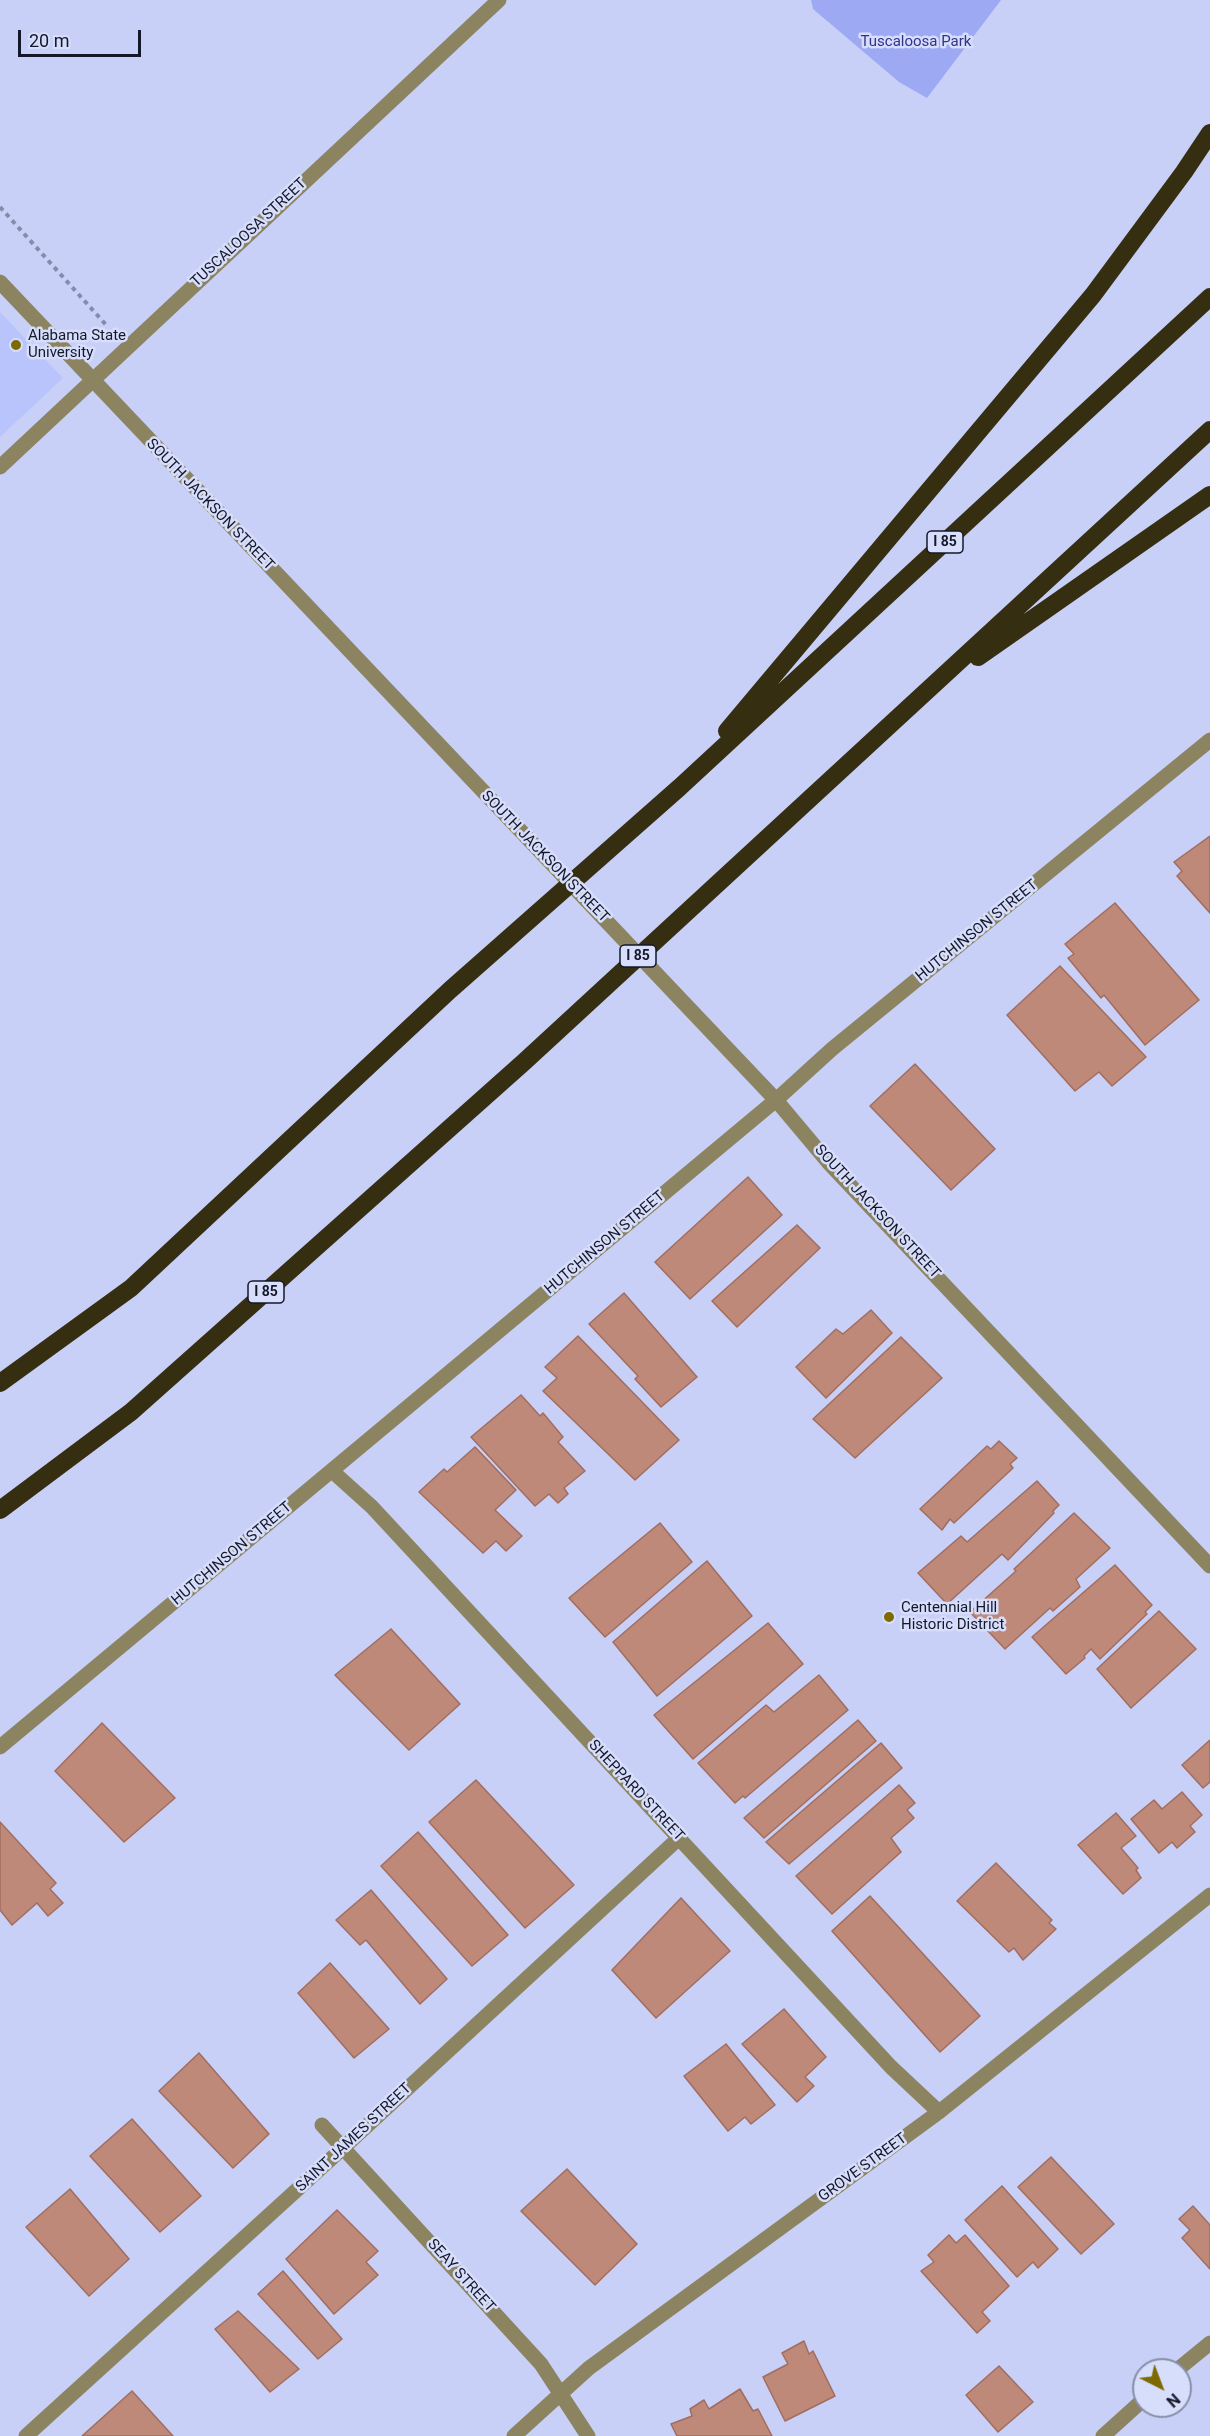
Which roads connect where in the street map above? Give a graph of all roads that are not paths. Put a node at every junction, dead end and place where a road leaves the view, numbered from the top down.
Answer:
1 (499, 0) edge
2 (482, 5) edge
3 (1210, 134) edge
4 (0, 282) edge
5 (1210, 297) edge
6 (92, 380) junction
7 (1210, 429) edge
8 (0, 467) edge
9 (1210, 495) edge
10 (920, 697) junction
11 (1210, 740) edge
12 (680, 787) junction
13 (776, 1100) junction
14 (0, 1383) edge
15 (332, 1471) junction
16 (0, 1510) edge
17 (1210, 1566) edge
18 (0, 1747) edge
19 (679, 1838) junction
20 (1210, 1895) edge
21 (939, 2112) junction
22 (322, 2125) dead end
23 (344, 2147) junction
24 (1210, 2343) edge
25 (1192, 2358) edge
26 (560, 2394) junction
27 (1132, 2410) edge
28 (26, 2436) edge
29 (514, 2436) edge
30 (588, 2436) edge
31 (1103, 2436) edge

1 - 2 street, TUSCALOOSA STREET
2 - 6 street, TUSCALOOSA STREET
3 - 12 highway
4 - 6 street, SOUTH JACKSON STREET
5 - 12 highway, I 85
6 - 8 street, TUSCALOOSA STREET
6 - 13 street, SOUTH JACKSON STREET
7 - 10 highway, I 85
9 - 10 highway
10 - 16 highway, I 85
11 - 13 street, HUTCHINSON STREET
12 - 14 highway, I 85
13 - 15 street, HUTCHINSON STREET
13 - 17 street, SOUTH JACKSON STREET
15 - 18 street, HUTCHINSON STREET
15 - 19 street, SHEPPARD STREET
19 - 21 street, SHEPPARD STREET
19 - 23 street, SAINT JAMES STREET
20 - 21 street, GROVE STREET
21 - 26 street, GROVE STREET
22 - 23 street, SEAY STREET
23 - 26 street, SEAY STREET
23 - 28 street, SAINT JAMES STREET
24 - 25 street
26 - 29 street, GROVE STREET
26 - 30 street, SEAY STREET
27 - 31 street

